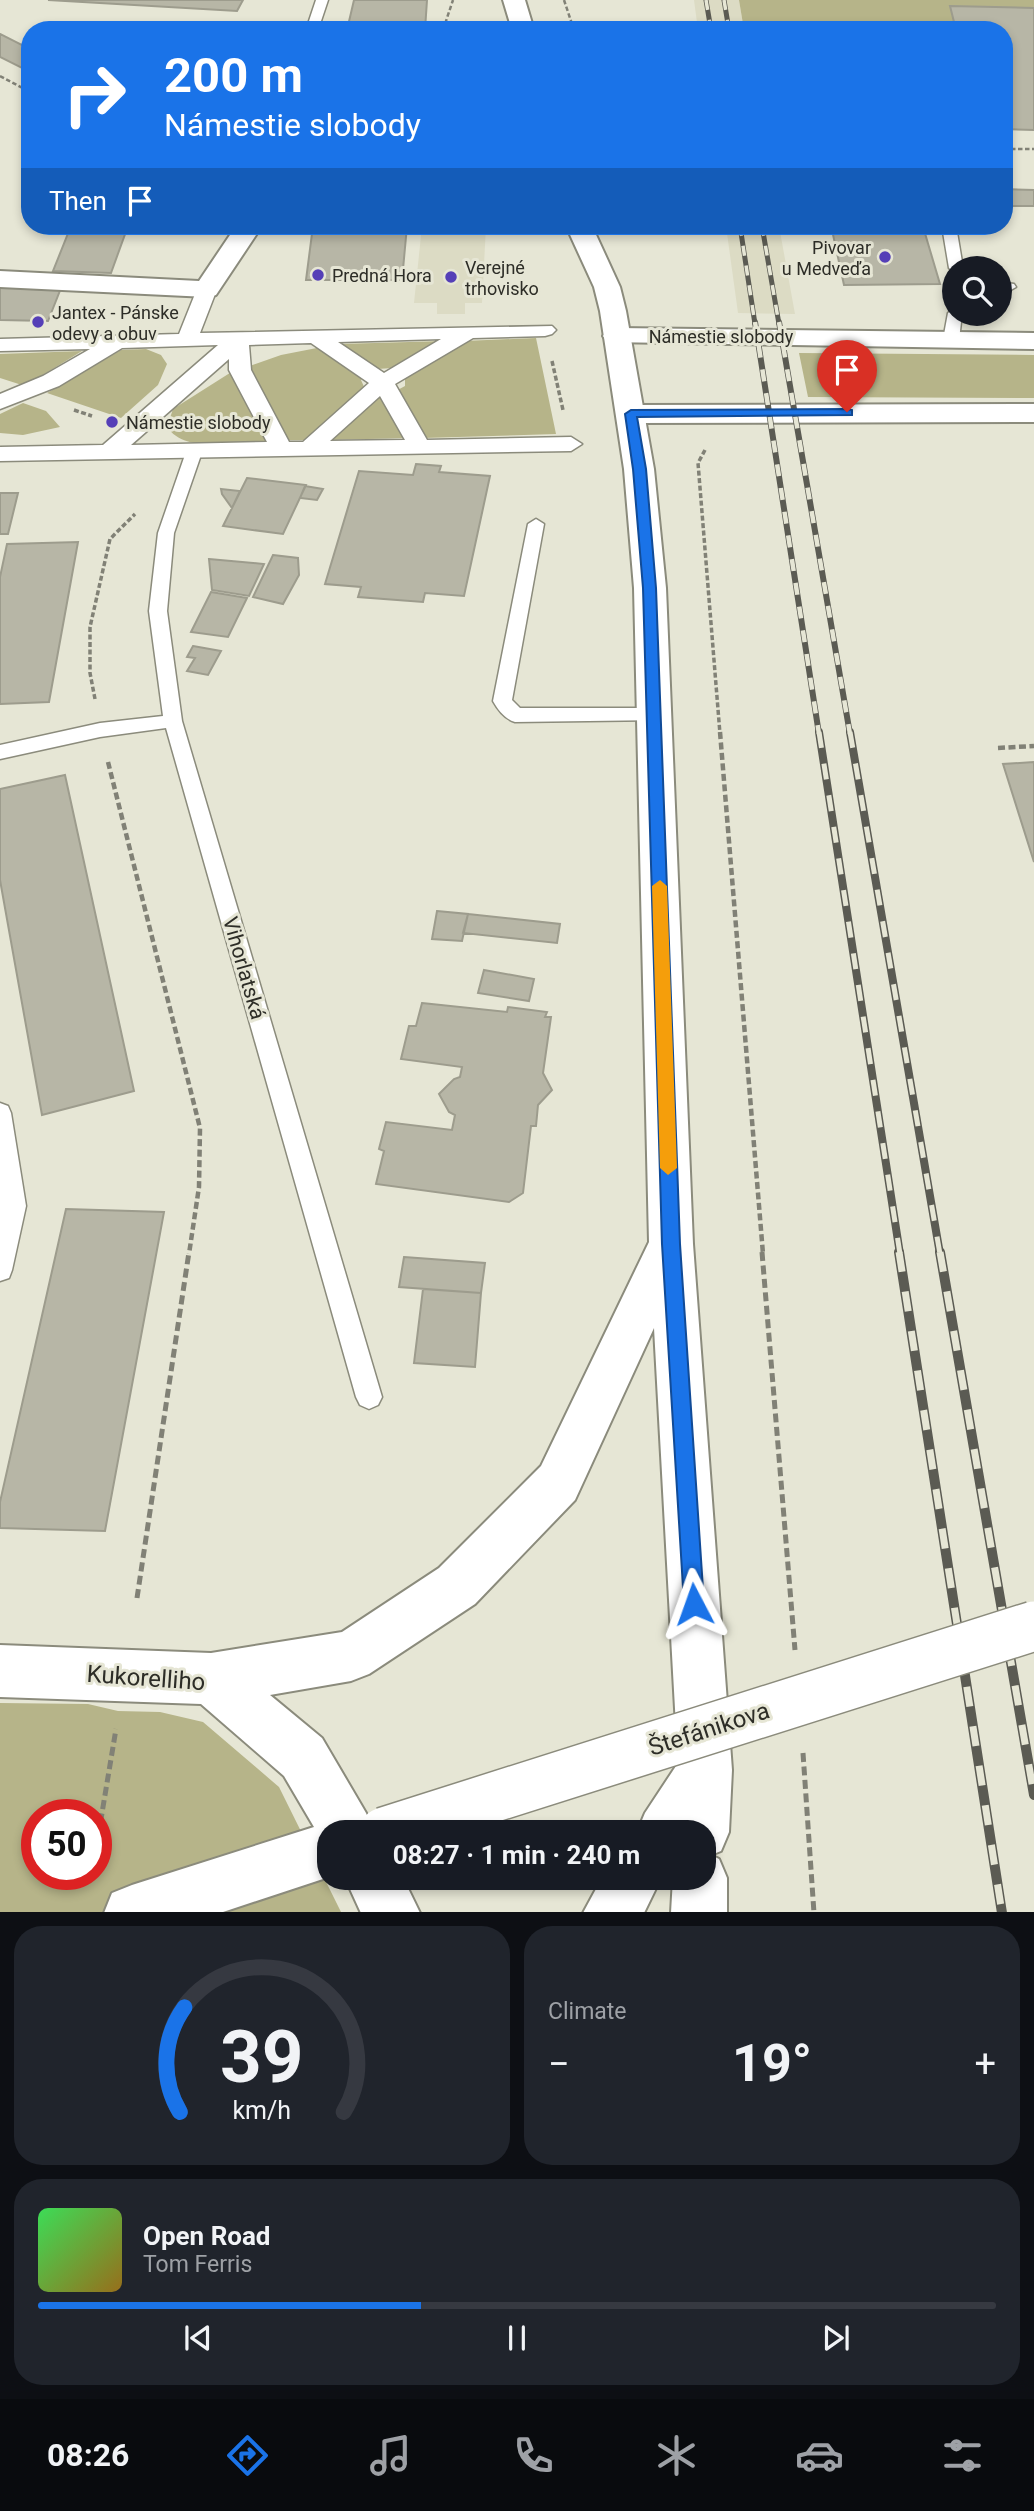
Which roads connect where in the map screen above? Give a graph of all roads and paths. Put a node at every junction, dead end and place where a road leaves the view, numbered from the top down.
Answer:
1 (322, 0) edge
2 (453, 0) edge
3 (514, 0) edge
4 (564, 0) edge
5 (315, 21) edge
6 (446, 21) edge
7 (520, 21) edge
8 (571, 21) edge
9 (0, 76) edge
10 (21, 87) edge
11 (1013, 149) edge
12 (1034, 149) edge
13 (243, 235) edge
14 (583, 235) edge
15 (950, 235) edge
16 (954, 256) edge
17 (0, 279) edge
18 (206, 289) junction
19 (954, 326) edge
20 (545, 330) joint
21 (469, 332) junction
22 (315, 336) junction
23 (617, 336) junction
24 (238, 339) junction
25 (187, 340) junction
26 (951, 340) junction
27 (1034, 341) edge
28 (117, 342) junction
29 (0, 345) edge
30 (383, 382) junction
31 (0, 402) edge
32 (1034, 413) edge
33 (631, 414) junction
34 (571, 444) joint
35 (420, 447) junction
36 (308, 449) junction
37 (282, 450) junction
38 (194, 452) junction
39 (108, 453) junction
40 (0, 454) edge
41 (698, 464) dead end
42 (536, 524) dead end
43 (110, 539) dead end
44 (654, 715) junction
45 (173, 721) junction
46 (100, 730) junction
47 (1034, 746) edge
48 (998, 748) dead end
49 (0, 752) edge
50 (0, 1112) edge
51 (671, 1244) junction
52 (0, 1270) edge
53 (369, 1396) dead end
54 (137, 1598) dead end
55 (1034, 1626) edge
56 (796, 1658) dead end
57 (0, 1671) edge
58 (211, 1679) junction
59 (116, 1725) dead end
60 (802, 1739) dead end
61 (705, 1770) junction
62 (104, 1799) edge
63 (340, 1820) edge
64 (422, 1820) edge
65 (672, 1820) edge
66 (703, 1820) edge
67 (317, 1854) edge
68 (379, 1890) edge
69 (626, 1890) edge
70 (700, 1890) edge
71 (135, 1912) edge
72 (391, 1912) edge
73 (612, 1912) edge
74 (699, 1912) edge
75 (814, 1912) edge

1 - 5 lane
2 - 6 path
3 - 7 main road
4 - 8 path
9 - 10 path
11 - 12 path
13 - 18 main road
14 - 23 main road
15 - 16 lane
17 - 18 main road
18 - 25 street
19 - 26 lane
20 - 21 street
20 - 34 path
21 - 22 street
21 - 30 street
22 - 24 street
22 - 30 street
23 - 26 main road, Námestie slobody
23 - 33 main road
24 - 25 street
24 - 37 street
24 - 39 street
25 - 28 street
26 - 27 main road, Námestie slobody
28 - 29 street
28 - 31 street
30 - 35 street
30 - 36 street
32 - 33 main road
33 - 44 main road
34 - 35 street
35 - 36 street
36 - 37 street
37 - 38 street
38 - 39 street
38 - 45 lane, Vihorlatská
39 - 40 street
41 - 56 path
42 - 44 lane
43 - 46 path
44 - 51 main road
45 - 46 lane
45 - 53 lane, Vihorlatská
46 - 49 lane
46 - 54 path
47 - 48 path
50 - 52 lane
51 - 58 main road
51 - 61 main road
55 - 64 main road, Štefánikova, bridge
57 - 58 main road, Kukorelliho
58 - 63 main road, Kukorelliho
59 - 62 path
60 - 75 path
61 - 65 main road
61 - 66 main road
67 - 71 main road
68 - 72 main road
69 - 73 main road
70 - 74 main road

